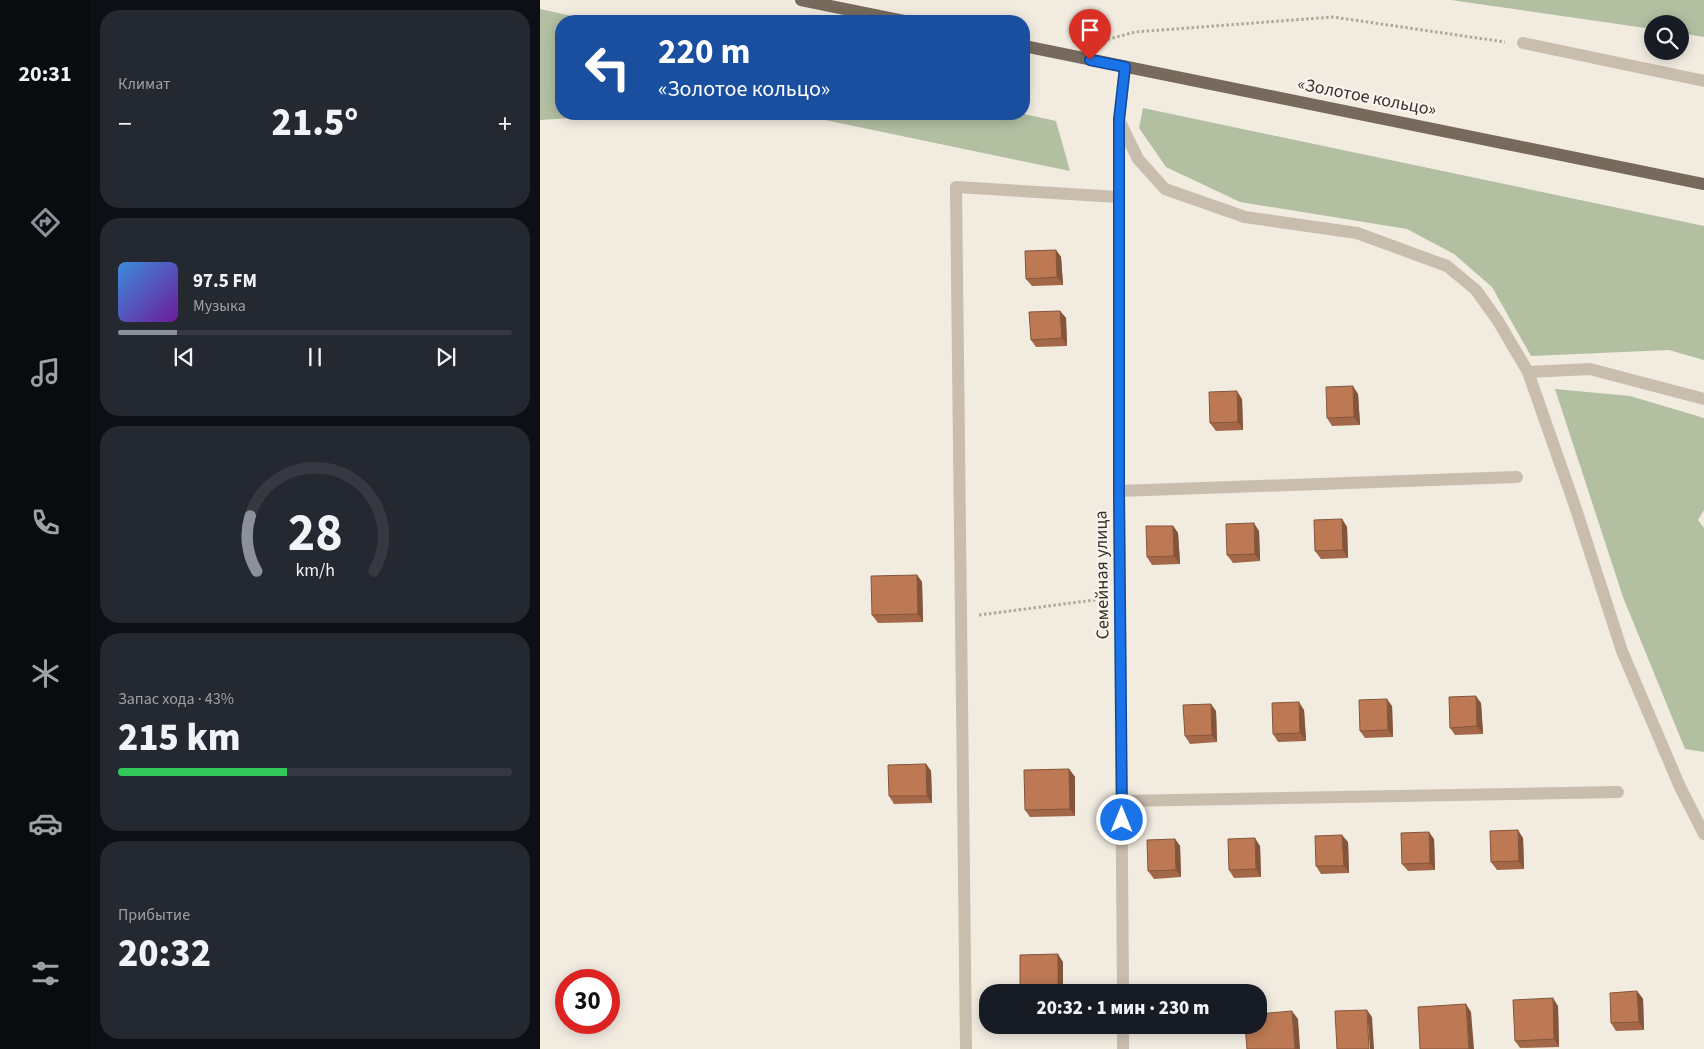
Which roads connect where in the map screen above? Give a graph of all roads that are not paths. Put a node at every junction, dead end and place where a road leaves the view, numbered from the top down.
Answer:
1 (802, 0) edge
2 (875, 15) edge
3 (1523, 43) dead end
4 (1030, 47) edge
5 (1125, 67) junction
6 (1704, 81) edge
7 (1119, 120) junction
8 (1704, 184) edge
9 (1119, 197) junction
10 (1528, 372) junction
11 (1704, 399) edge
12 (1517, 477) dead end
13 (1119, 492) junction
14 (1618, 792) dead end
15 (1122, 801) junction
16 (1704, 834) edge
17 (1123, 984) edge
18 (1123, 1034) edge
19 (966, 1049) edge
20 (1123, 1049) edge

1 - 2 main road
3 - 6 street
4 - 5 main road, «Золотое кольцо»
5 - 7 street, Семейная улица
5 - 8 main road, «Золотое кольцо»
7 - 9 street, Семейная улица
7 - 10 street
9 - 13 street, Семейная улица
9 - 19 street
10 - 11 street
10 - 16 street
12 - 13 street
13 - 15 street, Семейная улица
14 - 15 street
15 - 17 street, Семейная улица
18 - 20 street

